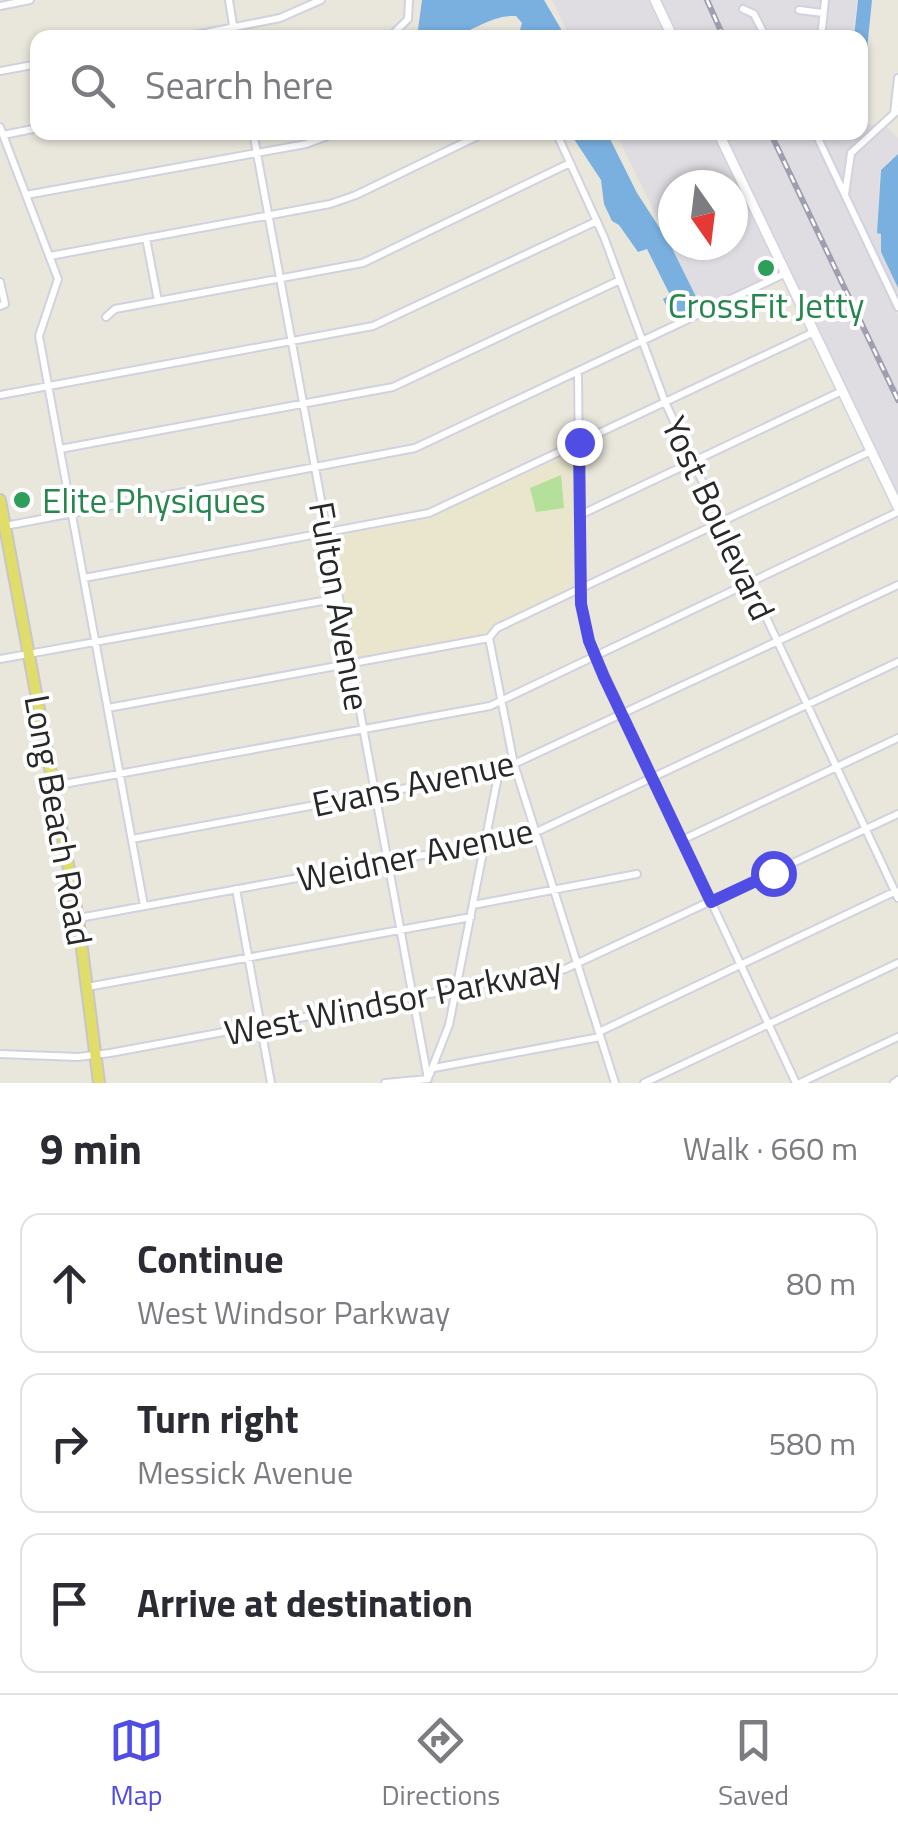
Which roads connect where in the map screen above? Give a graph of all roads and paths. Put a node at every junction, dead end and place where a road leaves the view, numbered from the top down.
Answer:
1 (30, 0) edge
2 (228, 0) edge
3 (321, 0) edge
4 (409, 0) edge
5 (655, 0) edge
6 (825, 0) edge
7 (0, 6) edge
8 (743, 9) dead end
9 (799, 10) dead end
10 (823, 13) junction
11 (234, 28) junction
12 (223, 30) edge
13 (399, 30) edge
14 (669, 30) edge
15 (762, 30) edge
16 (821, 30) edge
17 (30, 65) edge
18 (0, 70) edge
19 (898, 78) edge
20 (896, 112) edge
21 (30, 129) edge
22 (868, 129) edge
23 (876, 130) junction
24 (2, 131) edge
25 (868, 137) edge
26 (255, 140) edge
27 (317, 140) edge
28 (469, 140) edge
29 (560, 140) edge
30 (722, 140) edge
31 (819, 140) edge
32 (865, 140) edge
33 (257, 153) junction
34 (570, 163) junction
35 (26, 195) junction
36 (845, 196) junction
37 (268, 216) junction
38 (597, 221) junction
39 (146, 238) junction
40 (50, 256) junction
41 (786, 273) junction
42 (280, 278) junction
43 (620, 280) junction
44 (0, 282) edge
45 (158, 301) junction
46 (0, 306) edge
47 (898, 307) edge
48 (106, 318) dead end
49 (814, 332) junction
50 (291, 341) junction
51 (643, 341) junction
52 (578, 372) junction
53 (48, 386) junction
54 (842, 391) junction
55 (0, 395) edge
56 (665, 402) junction
57 (303, 404) junction
58 (579, 442) junction
59 (60, 449) junction
60 (871, 451) junction
61 (693, 462) junction
62 (315, 468) junction
63 (0, 500) edge
64 (898, 510) edge
65 (72, 513) junction
66 (580, 515) junction
67 (721, 522) junction
68 (5, 526) junction
69 (327, 533) junction
70 (84, 578) junction
71 (749, 582) junction
72 (898, 585) edge
73 (581, 588) junction
74 (338, 598) junction
75 (489, 638) junction
76 (777, 642) junction
77 (96, 644) junction
78 (29, 654) junction
79 (595, 655) junction
80 (0, 659) edge
81 (898, 662) edge
82 (351, 664) junction
83 (500, 700) junction
84 (807, 705) junction
85 (108, 708) junction
86 (623, 715) junction
87 (363, 729) junction
88 (898, 738) edge
89 (514, 764) junction
90 (836, 767) junction
91 (498, 771) junction
92 (120, 774) junction
93 (652, 777) junction
94 (53, 786) junction
95 (374, 794) junction
96 (898, 814) edge
97 (866, 829) junction
98 (536, 832) junction
99 (132, 838) junction
100 (682, 840) junction
101 (485, 844) junction
102 (387, 862) junction
103 (637, 874) dead end
104 (236, 890) junction
105 (554, 890) junction
106 (897, 893) edge
107 (711, 902) junction
108 (473, 904) junction
109 (144, 906) junction
110 (470, 916) junction
111 (78, 918) junction
112 (400, 930) junction
113 (248, 957) junction
114 (740, 964) junction
115 (898, 964) edge
116 (578, 965) junction
117 (88, 987) junction
118 (456, 990) junction
119 (412, 998) junction
120 (768, 1024) junction
121 (261, 1025) junction
122 (600, 1035) junction
123 (898, 1037) edge
124 (444, 1043) junction
125 (420, 1044) junction
126 (0, 1054) edge
127 (96, 1055) junction
128 (433, 1068) junction
129 (427, 1081) edge
130 (99, 1083) edge
131 (272, 1083) edge
132 (385, 1083) edge
133 (614, 1083) edge
134 (644, 1083) edge
135 (798, 1083) edge

1 - 7 street
2 - 11 street
3 - 11 street
4 - 13 street
5 - 14 main road
6 - 10 street
8 - 15 street
9 - 10 street
10 - 16 street
11 - 12 street
17 - 18 street
19 - 20 street
20 - 23 street
21 - 24 street
22 - 23 street
23 - 25 street
24 - 35 street
26 - 33 street, Fulton Avenue
27 - 33 street
28 - 37 street
29 - 34 street, Yost Boulevard
30 - 41 main road
31 - 36 street
32 - 36 street
33 - 35 street
33 - 37 street, Fulton Avenue
34 - 38 street, Yost Boulevard
34 - 42 street
35 - 40 street
36 - 47 street
37 - 39 street
37 - 42 street, Fulton Avenue
38 - 43 street, Yost Boulevard
38 - 50 street
39 - 40 street
39 - 45 street
40 - 53 street
41 - 49 main road
41 - 51 street
42 - 45 street
42 - 50 street, Fulton Avenue
43 - 51 street, Yost Boulevard
43 - 57 street
44 - 46 street
45 - 48 street
49 - 54 main road
49 - 56 street
50 - 53 street
50 - 57 street, Fulton Avenue
51 - 52 street
51 - 56 street, Yost Boulevard
52 - 58 street
52 - 62 street
53 - 55 street
53 - 59 street
54 - 60 main road
54 - 61 street
56 - 58 street
56 - 61 street, Yost Boulevard
57 - 59 street
57 - 62 street, Fulton Avenue
58 - 66 street
58 - 69 street
59 - 65 street
60 - 64 main road
60 - 67 street
61 - 66 street
61 - 67 street, Yost Boulevard
62 - 65 street
62 - 69 street, Fulton Avenue
63 - 68 main road, Long Beach Road
64 - 71 street
65 - 68 street
65 - 70 street
66 - 73 street
67 - 71 street, Yost Boulevard
67 - 73 street
68 - 78 main road, Long Beach Road
69 - 70 street
69 - 74 street, Fulton Avenue
70 - 77 street
71 - 76 street, Yost Boulevard
71 - 79 street
72 - 76 street, Evans Avenue
73 - 75 street
73 - 79 street
74 - 77 street
74 - 82 street, Fulton Avenue
75 - 82 street
75 - 83 street
76 - 84 street, Yost Boulevard
76 - 86 street, Evans Avenue
77 - 78 street
77 - 85 street
78 - 80 street
78 - 94 main road, Long Beach Road
79 - 83 street
79 - 86 street
81 - 84 street, Weidner Avenue
82 - 85 street
82 - 87 street, Fulton Avenue
83 - 87 street
83 - 89 street
84 - 90 street, Yost Boulevard
84 - 93 street, Weidner Avenue
85 - 92 street
86 - 89 street, Evans Avenue
86 - 93 street
87 - 92 street
87 - 95 street, Fulton Avenue
88 - 90 street
89 - 91 street, Evans Avenue
89 - 98 street
90 - 97 street, Yost Boulevard
90 - 100 street
91 - 95 street, Evans Avenue
91 - 101 street
92 - 94 street
92 - 99 street
93 - 98 street, Weidner Avenue
93 - 100 street
94 - 111 main road, Long Beach Road
95 - 99 street, Evans Avenue
95 - 102 street, Fulton Avenue
96 - 97 street, West Windsor Parkway
97 - 106 street, Yost Boulevard
97 - 107 street, West Windsor Parkway
98 - 101 street, Weidner Avenue
98 - 105 street
99 - 109 street
100 - 107 street
101 - 102 street, Weidner Avenue
101 - 108 street
102 - 104 street, Weidner Avenue
102 - 112 street, Fulton Avenue
103 - 105 street
104 - 109 street, Weidner Avenue
104 - 113 street
105 - 108 street
105 - 116 street
106 - 114 street
107 - 114 street
107 - 116 street, West Windsor Parkway
108 - 110 street
109 - 111 street, Weidner Avenue
110 - 112 street
110 - 118 street
111 - 117 main road, Long Beach Road
112 - 113 street
112 - 119 street, Fulton Avenue
113 - 117 street
113 - 121 street
114 - 120 street
114 - 122 street
115 - 120 street
116 - 118 street, West Windsor Parkway
116 - 122 street
117 - 127 main road, Long Beach Road
118 - 119 street, West Windsor Parkway
118 - 124 street
119 - 121 street, West Windsor Parkway
119 - 125 street, Fulton Avenue
120 - 134 street
120 - 135 street
121 - 127 street, West Windsor Parkway
121 - 131 street
122 - 128 street
122 - 133 street
123 - 135 street
124 - 125 street
124 - 128 street
125 - 129 street, Fulton Avenue
126 - 127 street, West Windsor Parkway
127 - 130 main road, Long Beach Road
128 - 129 street
129 - 132 street

